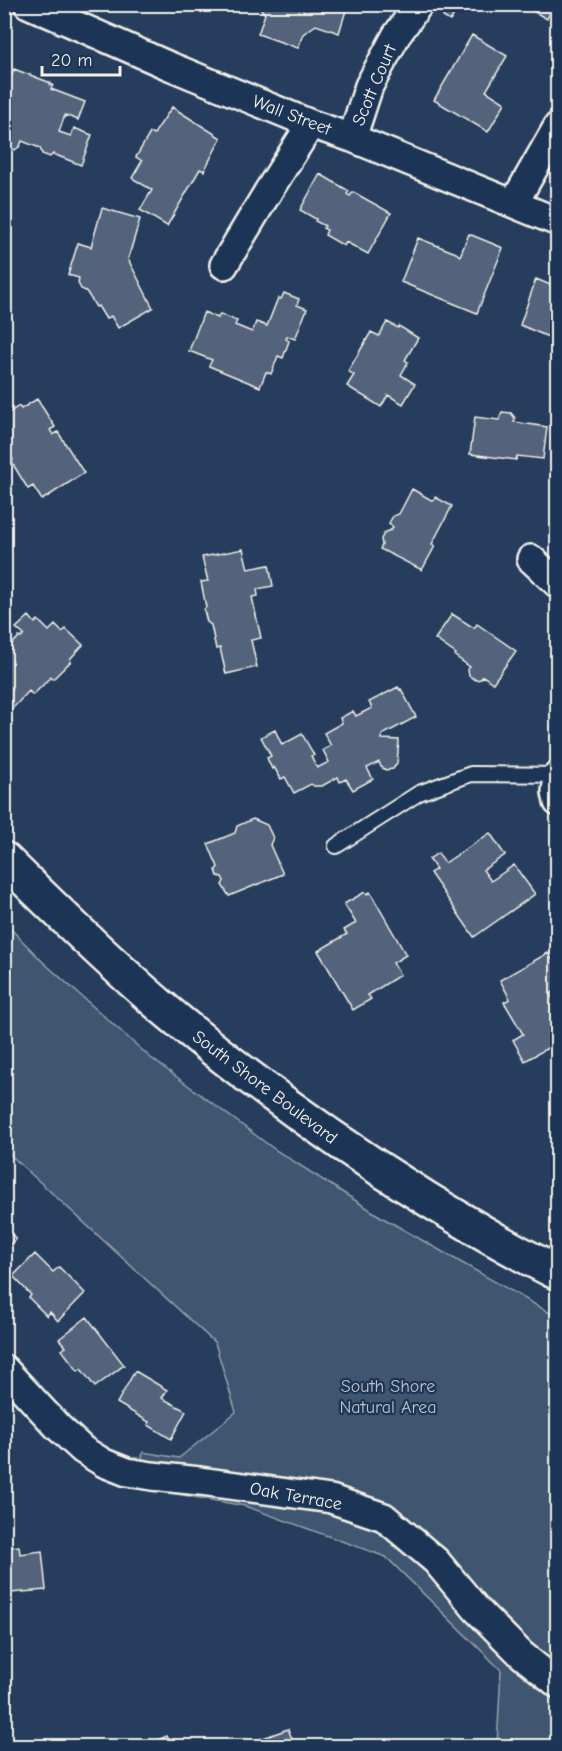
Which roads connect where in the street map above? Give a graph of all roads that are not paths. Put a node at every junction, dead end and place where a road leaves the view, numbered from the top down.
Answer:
1 (419, 4) edge
2 (36, 6) edge
3 (311, 124) junction
4 (558, 126) edge
5 (352, 138) junction
6 (514, 203) junction
7 (558, 222) edge
8 (224, 265) dead end
9 (531, 559) dead end
10 (558, 584) edge
11 (558, 775) edge
12 (558, 802) edge
13 (336, 846) dead end
14 (4, 859) edge
15 (558, 1273) edge
16 (4, 1369) edge
17 (558, 1684) edge

1 - 5 street, Scott Court
2 - 3 street, Wall Street
3 - 5 street, Wall Street
3 - 8 street
4 - 6 street
5 - 6 street, Wall Street
6 - 7 street, Wall Street
9 - 10 street
11 - 12 street
11 - 13 lane
14 - 15 main road, South Shore Boulevard
16 - 17 street, Oak Terrace

